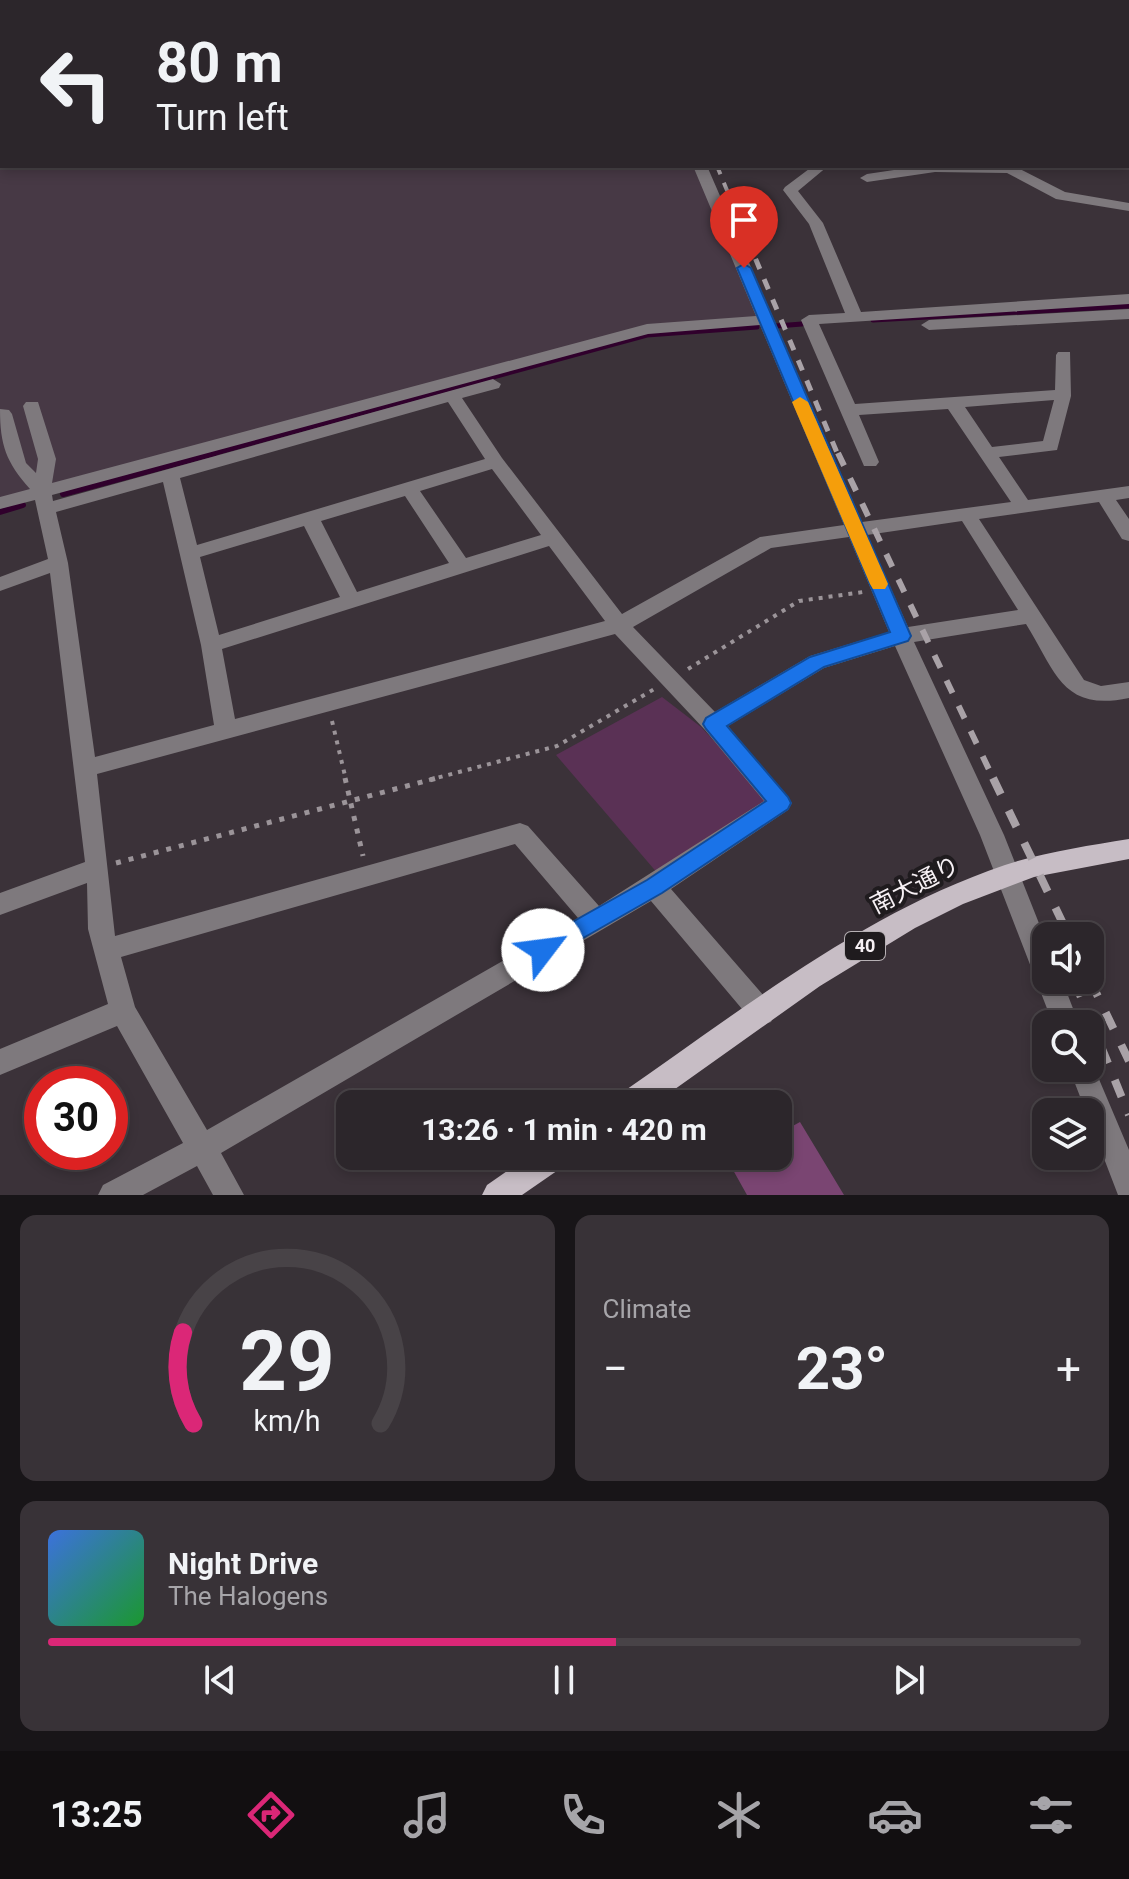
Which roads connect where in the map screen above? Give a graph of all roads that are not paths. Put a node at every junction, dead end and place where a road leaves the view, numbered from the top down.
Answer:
1 (701, 168) edge
2 (818, 168) edge
3 (1006, 168) edge
4 (867, 178) dead end
5 (1129, 207) edge
6 (1129, 299) edge
7 (1129, 314) edge
8 (855, 317) junction
9 (768, 326) junction
10 (813, 331) junction
11 (1064, 355) dead end
12 (1063, 394) junction
13 (452, 395) junction
14 (953, 403) junction
15 (32, 406) dead end
16 (849, 410) junction
17 (3, 414) dead end
18 (988, 453) junction
19 (496, 462) junction
20 (870, 462) dead end
21 (170, 474) junction
22 (409, 488) junction
23 (1129, 492) edge
24 (1104, 495) junction
25 (44, 500) junction
26 (0, 503) edge
27 (1023, 506) junction
28 (968, 516) junction
29 (310, 518) junction
30 (855, 529) junction
31 (1129, 534) edge
32 (552, 538) junction
33 (188, 554) junction
34 (58, 563) junction
35 (460, 565) junction
36 (0, 584) edge
37 (351, 600) junction
38 (1030, 616) junction
39 (619, 625) junction
40 (901, 636) junction
41 (211, 645) junction
42 (1129, 690) edge
43 (713, 724) junction
44 (226, 730) junction
45 (83, 769) junction
46 (1129, 849) edge
47 (98, 868) junction
48 (1006, 875) junction
49 (654, 887) junction
50 (0, 904) edge
51 (595, 920) junction
52 (1032, 939) edge
53 (106, 950) junction
54 (123, 1011) junction
55 (762, 1013) junction
56 (0, 1062) edge
57 (1088, 1082) edge
58 (650, 1090) edge
59 (204, 1147) junction
60 (534, 1170) edge
61 (1129, 1187) edge
62 (113, 1195) edge
63 (229, 1195) edge
64 (497, 1195) edge

1 - 9 street
2 - 8 street
3 - 4 street
3 - 5 street
6 - 8 street
7 - 10 street
8 - 10 street
9 - 13 street
9 - 25 street
9 - 30 street
10 - 16 street
11 - 12 street
12 - 14 street
12 - 18 street
13 - 19 street
13 - 21 street
14 - 16 street
14 - 18 street
15 - 25 street
16 - 20 street
17 - 25 street
18 - 27 street
19 - 22 street
19 - 32 street
21 - 25 street
21 - 33 street
22 - 29 street
22 - 35 street
23 - 24 street
24 - 27 street
24 - 31 street
25 - 26 street
25 - 34 street
27 - 28 street
28 - 30 street
28 - 38 street
29 - 33 street
29 - 37 street
30 - 39 street
30 - 40 street
32 - 35 street
32 - 39 street
33 - 41 street
34 - 36 street
34 - 45 street
35 - 37 street
37 - 41 street
38 - 40 street
38 - 42 street
39 - 43 street
39 - 44 street
40 - 43 street
40 - 48 street
41 - 44 street
43 - 49 street
44 - 45 street
45 - 47 street
46 - 48 main road, 南大通り / 40
47 - 50 street
47 - 53 street
48 - 52 street
48 - 55 main road, 南大通り / 40
49 - 51 street
49 - 55 street
51 - 53 street
51 - 59 street
53 - 54 street
54 - 56 street
54 - 59 street
55 - 58 main road, 南大通り / 40
57 - 61 street
59 - 62 street
59 - 63 street
60 - 64 main road

